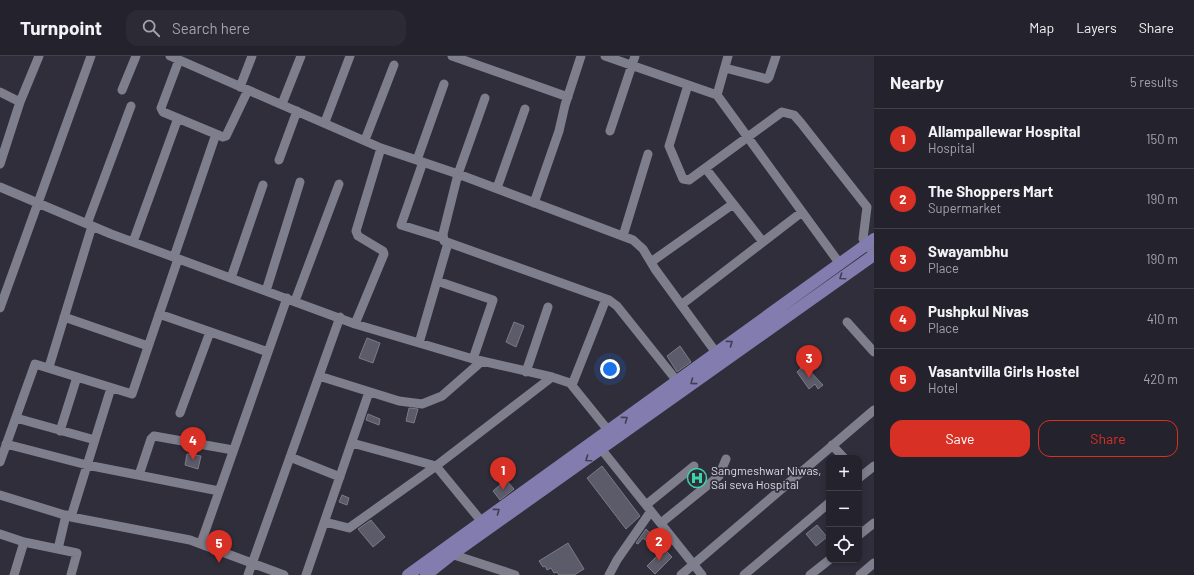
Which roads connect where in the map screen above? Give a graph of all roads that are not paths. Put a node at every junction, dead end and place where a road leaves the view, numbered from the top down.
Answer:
1 (39, 56) edge
2 (90, 56) edge
3 (136, 56) edge
4 (170, 56) edge
5 (252, 56) edge
6 (301, 56) edge
7 (350, 56) edge
8 (452, 56) edge
9 (581, 56) edge
10 (605, 56) edge
11 (635, 56) edge
12 (728, 56) edge
13 (776, 56) edge
14 (185, 60) edge
15 (394, 65) dead end
16 (632, 66) junction
17 (725, 68) junction
18 (444, 84) dead end
19 (688, 85) junction
20 (244, 88) junction
21 (122, 90) dead end
22 (0, 92) edge
23 (717, 95) junction
24 (568, 97) junction
25 (485, 98) dead end
26 (20, 102) junction
27 (282, 104) junction
28 (131, 106) dead end
29 (525, 109) dead end
30 (297, 111) junction
31 (178, 118) junction
32 (325, 122) junction
33 (610, 131) dead end
34 (216, 134) junction
35 (747, 136) junction
36 (365, 140) junction
37 (3, 142) edge
38 (381, 148) junction
39 (648, 154) dead end
40 (279, 160) dead end
41 (420, 161) junction
42 (0, 164) edge
43 (706, 169) junction
44 (458, 174) junction
45 (300, 182) dead end
46 (339, 184) dead end
47 (264, 185) dead end
48 (0, 187) edge
49 (497, 188) junction
50 (37, 202) junction
51 (534, 203) junction
52 (733, 204) junction
53 (802, 212) junction
54 (90, 225) junction
55 (623, 236) junction
56 (446, 241) junction
57 (133, 242) junction
58 (763, 242) junction
59 (872, 248) edge
60 (176, 258) junction
61 (651, 262) junction
62 (840, 264) junction
63 (231, 278) junction
64 (437, 281) junction
65 (266, 291) junction
66 (606, 299) junction
67 (291, 300) junction
68 (681, 306) junction
69 (548, 307) dead end
70 (0, 308) edge
71 (159, 314) junction
72 (64, 317) junction
73 (340, 317) junction
74 (847, 322) dead end
75 (355, 324) junction
76 (210, 332) junction
77 (419, 343) junction
78 (148, 346) junction
79 (268, 352) junction
80 (874, 352) edge
81 (719, 357) junction
82 (478, 360) junction
83 (49, 367) junction
84 (526, 372) junction
85 (319, 376) junction
86 (77, 377) junction
87 (552, 377) junction
88 (677, 381) junction
89 (572, 385) junction
90 (111, 388) junction
91 (369, 392) junction
92 (874, 410) edge
93 (180, 413) dead end
94 (16, 418) junction
95 (60, 430) junction
96 (612, 435) junction
97 (95, 440) junction
98 (352, 443) junction
99 (6, 444) junction
100 (598, 445) junction
101 (832, 445) junction
102 (233, 450) junction
103 (841, 455) edge
104 (290, 457) junction
105 (726, 459) dead end
106 (0, 462) edge
107 (87, 465) junction
108 (436, 466) junction
109 (694, 466) dead end
110 (874, 466) edge
111 (862, 475) edge
112 (139, 476) junction
113 (340, 477) junction
114 (219, 491) junction
115 (0, 494) edge
116 (826, 507) edge
117 (649, 508) junction
118 (69, 516) junction
119 (324, 522) junction
120 (482, 522) junction
121 (661, 523) junction
122 (874, 523) edge
123 (862, 533) edge
124 (0, 534) edge
125 (24, 542) junction
126 (201, 543) junction
127 (58, 549) junction
128 (446, 553) junction
129 (826, 562) edge
130 (252, 563) junction
131 (693, 563) junction
132 (874, 563) edge
133 (749, 573) edge
134 (14, 575) edge
135 (71, 575) edge
136 (248, 575) edge
137 (284, 575) edge
138 (306, 575) edge
139 (408, 575) edge
140 (426, 575) edge
141 (515, 575) edge
142 (609, 575) edge
143 (681, 575) edge
144 (702, 575) edge
145 (810, 575) edge
146 (860, 575) edge

1 - 26 street
2 - 50 street
3 - 21 street
4 - 14 street
5 - 20 street
6 - 27 street
7 - 32 street
8 - 24 street
9 - 24 street
10 - 16 street
11 - 16 street
12 - 17 street
13 - 17 street
14 - 20 street
14 - 31 street
15 - 36 street
16 - 19 street
16 - 33 street
17 - 23 street
18 - 41 street
19 - 23 street
19 - 43 street
20 - 27 street
20 - 34 street
22 - 26 street
23 - 35 street
24 - 51 street
25 - 44 street
26 - 37 street
27 - 30 street
28 - 54 street
29 - 49 street
30 - 32 street
30 - 40 street
31 - 34 street
31 - 57 street
32 - 36 street
34 - 60 street
35 - 43 street
35 - 53 street
35 - 59 street
36 - 38 street
37 - 42 street
38 - 41 street
38 - 75 street
39 - 55 street
41 - 44 street
41 - 56 street
43 - 52 street
44 - 49 street
44 - 56 street
45 - 65 street
46 - 67 street
47 - 63 street
48 - 50 street
49 - 51 street
50 - 54 street
50 - 70 street
51 - 55 street
52 - 58 street
52 - 61 street
53 - 58 street
53 - 62 street
54 - 57 street
54 - 72 street
55 - 61 street
56 - 64 street
56 - 66 street
57 - 60 street
58 - 68 street
59 - 62 main road
59 -> 81 main road
60 - 63 street
60 - 71 street
61 - 68 street
81 -> 62 main road
63 - 65 street
64 - 77 street
64 - 82 street
65 - 67 street
66 - 88 street
66 - 89 street
67 - 73 street
67 - 79 street
68 - 81 street
69 - 84 street
71 - 76 street
71 - 78 street
72 - 78 street
72 - 83 street
73 - 75 street
73 - 85 street
74 - 80 street
75 - 77 street
76 - 79 street
76 - 93 street
77 - 82 street
78 - 90 street
79 - 102 street
81 - 88 main road
81 -> 96 main road
82 - 84 street
82 - 91 street
83 - 86 street
83 - 94 street
84 - 87 street
85 - 91 street
85 - 104 street
86 - 90 street
86 - 95 street
87 - 89 street
87 - 108 street
96 -> 88 main road
89 - 96 street
90 - 97 street
91 - 98 street
92 - 101 street
94 - 95 street
94 - 99 street
95 - 97 street
96 - 100 main road
97 - 107 street
98 - 108 street
98 - 113 street
99 - 106 street
99 - 107 street
100 - 117 street
120 -> 100 main road
100 -> 128 main road
101 - 103 street
101 - 131 street
102 - 112 street
102 - 114 street
104 - 113 street
104 - 130 street
105 - 121 street
107 - 112 street
107 - 118 street
108 - 119 street
108 - 120 street
109 - 117 street
110 - 111 street
112 - 114 street
113 - 119 street
114 - 126 street
115 - 118 street
116 - 133 street
117 - 121 street
117 - 142 street
118 - 126 street
118 - 127 street
119 - 138 street
120 - 128 main road
121 - 131 street
122 - 123 street
124 - 125 street
125 - 127 street
125 - 134 street
126 - 130 street
127 - 135 street
128 - 139 main road
128 - 140 main road
128 - 141 street
129 - 145 street
130 - 136 street
130 - 137 street
131 - 143 street
131 - 144 street
132 - 146 street

